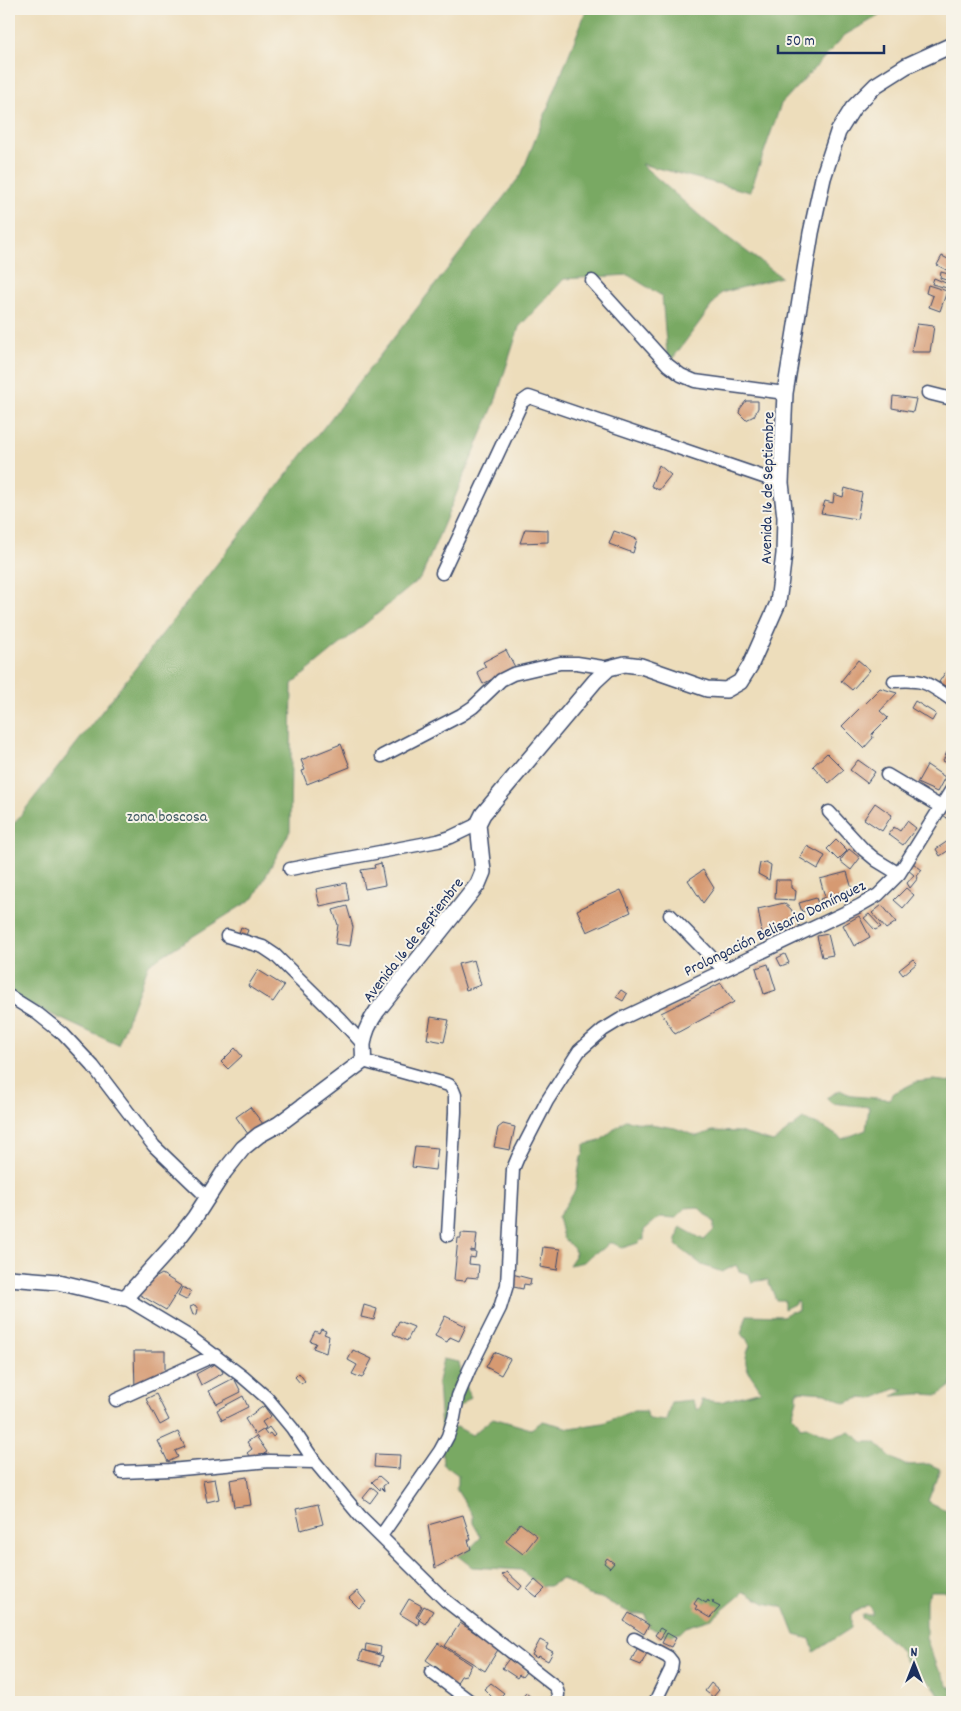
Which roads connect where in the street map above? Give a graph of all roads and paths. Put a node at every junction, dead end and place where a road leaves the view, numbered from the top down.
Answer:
1 (952, 44) edge
2 (592, 281) dead end
3 (785, 393) junction
4 (928, 393) dead end
5 (952, 398) edge
6 (781, 483) junction
7 (442, 573) dead end
8 (609, 668) junction
9 (894, 682) dead end
10 (952, 700) edge
11 (382, 756) dead end
12 (887, 775) dead end
13 (952, 789) edge
14 (941, 807) junction
15 (829, 812) dead end
16 (478, 824) junction
17 (290, 869) dead end
18 (899, 874) junction
19 (670, 915) dead end
20 (227, 936) dead end
21 (724, 970) junction
22 (9, 996) edge
23 (363, 1044) junction
24 (363, 1061) junction
25 (207, 1197) junction
26 (448, 1235) dead end
27 (9, 1278) edge
28 (125, 1298) junction
29 (215, 1355) junction
30 (116, 1400) dead end
31 (315, 1462) junction
32 (122, 1472) dead end
33 (380, 1536) junction
34 (634, 1639) dead end
35 (431, 1672) dead end
36 (471, 1702) edge
37 (557, 1702) edge
38 (655, 1702) edge

1 - 3 street, Avenida 16 de Septiembre
2 - 3 street
3 - 6 street, Avenida 16 de Septiembre
4 - 5 street
6 - 7 street
6 - 8 street, Avenida 16 de Septiembre
8 - 11 street
8 - 16 street
9 - 10 street
12 - 14 street
13 - 14 street, Prolongación Belisario Domínguez
14 - 18 street, Prolongación Belisario Domínguez
15 - 18 street
16 - 17 street
16 - 23 street, Avenida 16 de Septiembre
18 - 21 street, Prolongación Belisario Domínguez
19 - 21 street
20 - 23 street
21 - 33 street, Prolongación Belisario Domínguez
22 - 25 street
23 - 24 street, Avenida 16 de Septiembre
24 - 25 street
24 - 26 street
25 - 28 street
27 - 28 street
28 - 29 street
29 - 30 street
29 - 31 street
31 - 32 street
31 - 33 street
33 - 37 street
34 - 38 street
35 - 36 street

